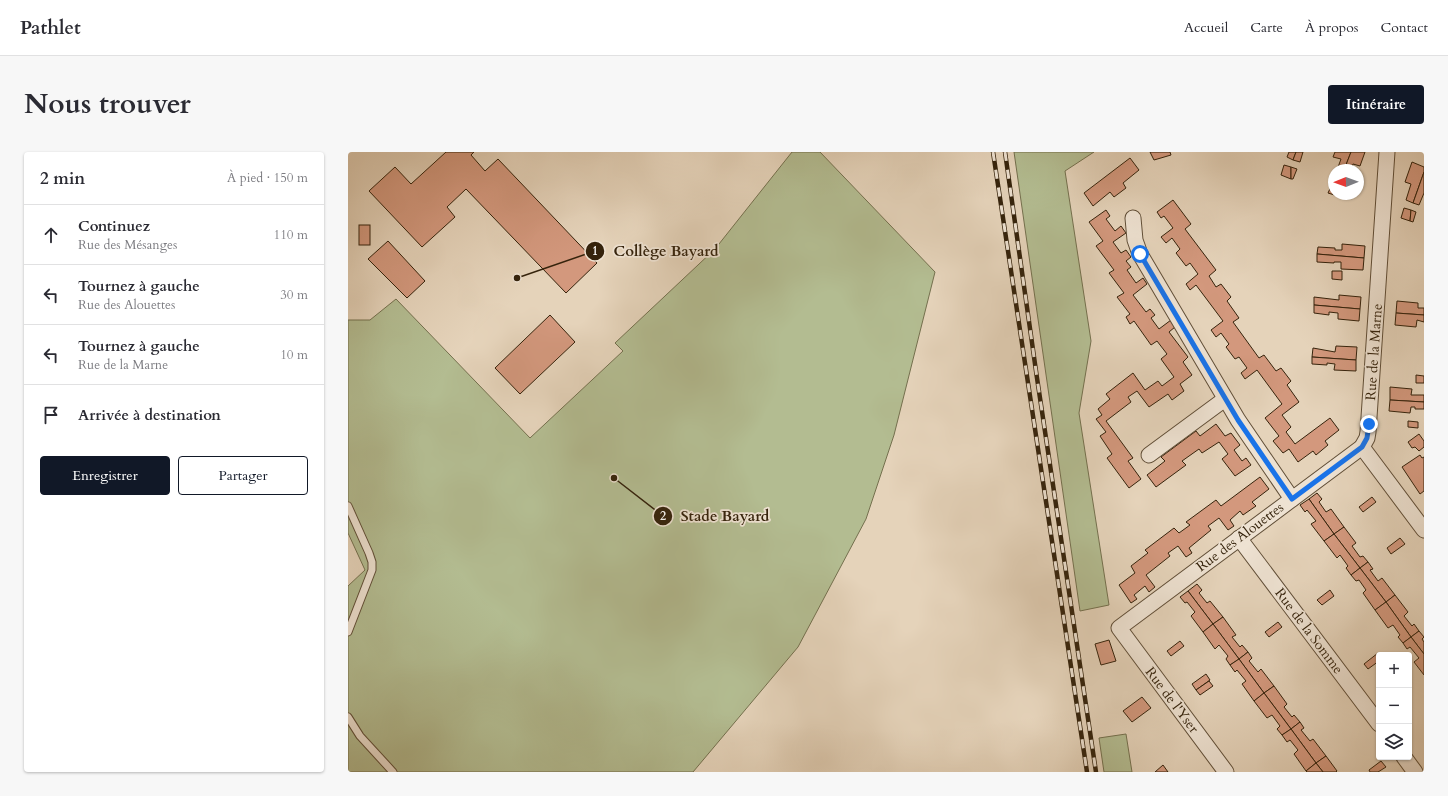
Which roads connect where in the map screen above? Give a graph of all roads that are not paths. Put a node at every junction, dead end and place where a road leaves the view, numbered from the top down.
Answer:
1 (1387, 152) edge
2 (1133, 218) dead end
3 (1226, 399) junction
4 (1362, 447) junction
5 (1149, 455) dead end
6 (1292, 499) junction
7 (348, 506) edge
8 (1424, 530) edge
9 (1240, 538) junction
10 (1119, 628) joint
11 (348, 632) edge
12 (348, 717) edge
13 (1376, 720) edge
14 (1406, 760) edge
15 (393, 772) edge
16 (1226, 772) edge
17 (1415, 772) edge

1 - 4 street, Rue de la Marne
2 - 3 street
3 - 5 street
3 - 6 street
4 - 6 street, Rue des Alouettes
4 - 8 street
6 - 9 street, Rue des Alouettes
7 - 11 lane
9 - 10 street, Rue des Alouettes
9 - 13 street, Rue de la Somme
10 - 16 street, Rue de l'Yser
12 - 15 lane
14 - 17 street

